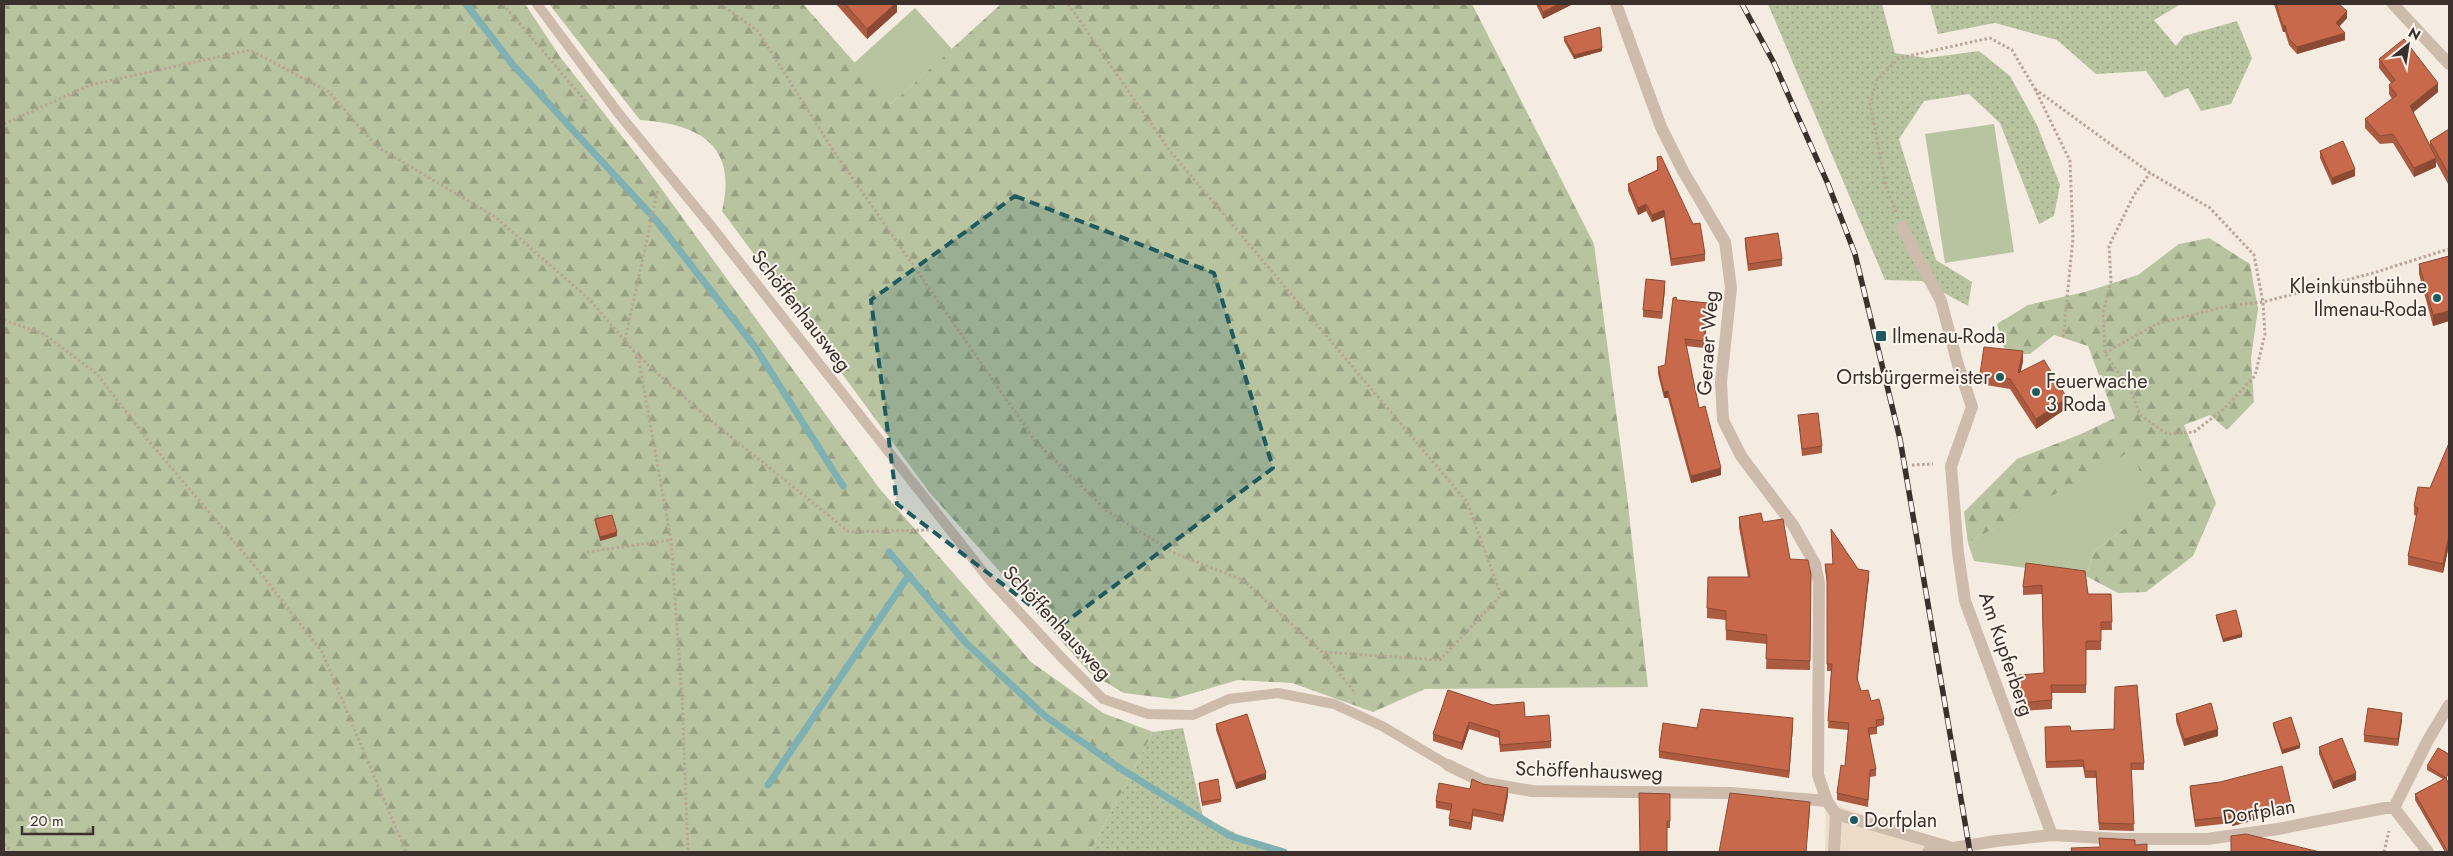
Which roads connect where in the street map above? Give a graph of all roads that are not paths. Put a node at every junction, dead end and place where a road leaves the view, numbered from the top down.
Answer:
1 (537, 4) edge
2 (1616, 4) edge
3 (2393, 4) edge
4 (2449, 64) edge
5 (1902, 226) road end
6 (2449, 705) edge
7 (1448, 765) joint
8 (1827, 801) junction
9 (2394, 808) junction
10 (1836, 814) junction
11 (2052, 835) junction
12 (1950, 848) junction
13 (1834, 852) edge
14 (1928, 852) edge
15 (2428, 852) edge

1 - 7 lane, Schöffenhausweg
2 - 8 street, Geraer Weg
3 - 4 street
5 - 11 street, Am Kupferberg
6 - 9 street
7 - 8 street, Schöffenhausweg
8 - 10 street
9 - 11 street, Dorfplan
9 - 15 street
10 - 12 street, Dorfplan
10 - 13 street
11 - 12 street, Dorfplan
12 - 14 street, Dorfplan

